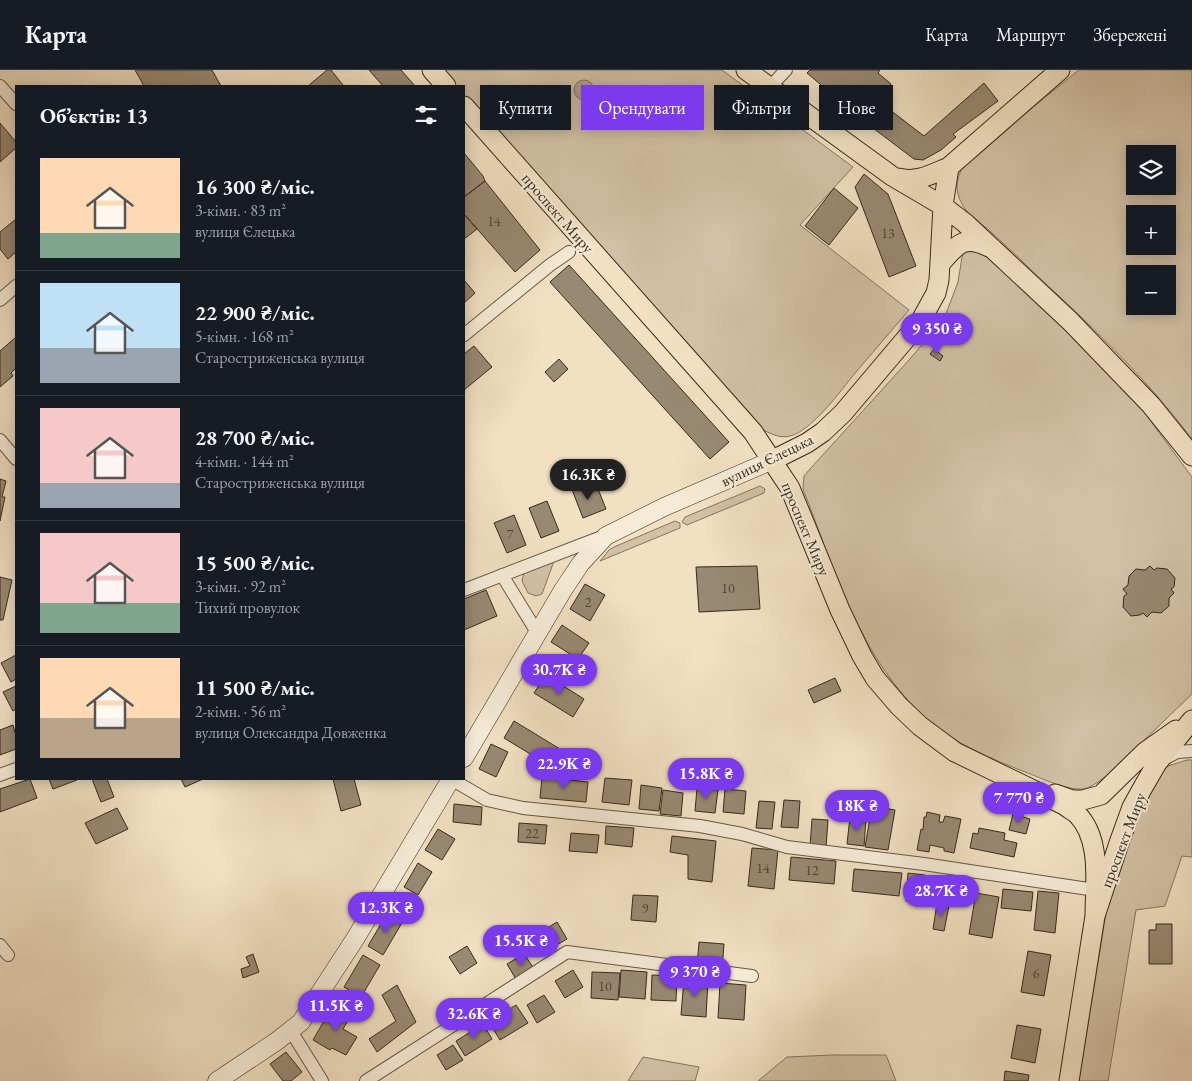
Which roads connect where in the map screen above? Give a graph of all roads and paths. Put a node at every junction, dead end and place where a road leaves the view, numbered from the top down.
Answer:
1 (432, 70) edge
2 (746, 70) edge
3 (786, 70) edge
4 (1060, 70) edge
5 (445, 85) edge
6 (767, 85) edge
7 (772, 85) edge
8 (0, 86) edge
9 (15, 103) edge
10 (465, 107) edge
11 (809, 115) edge
12 (948, 167) junction
13 (892, 176) junction
14 (943, 206) junction
15 (996, 251) junction
16 (569, 252) dead end
17 (940, 264) junction
18 (15, 287) edge
19 (0, 300) edge
20 (465, 334) edge
21 (0, 440) edge
22 (1192, 456) edge
23 (15, 458) edge
24 (773, 460) junction
25 (606, 536) junction
26 (502, 574) junction
27 (465, 590) edge
28 (538, 634) junction
29 (1192, 720) edge
30 (1192, 751) edge
31 (465, 756) edge
32 (1157, 763) junction
33 (15, 769) edge
34 (0, 775) edge
35 (450, 780) edge
36 (453, 780) edge
37 (1021, 783) junction
38 (1101, 795) junction
39 (1095, 890) junction
40 (1095, 916) junction
41 (752, 976) dead end
42 (291, 1031) junction
43 (217, 1081) edge
44 (322, 1081) edge
45 (366, 1081) edge
46 (1069, 1081) edge

1 - 5 main road
2 - 6 main road
3 - 7 street
4 - 12 main road
8 - 9 street
10 - 24 main road, проспект Миру
11 - 13 main road
12 - 13 main road
12 - 14 main road, вулиця Єлецька
13 - 14 main road
14 - 15 main road
14 - 17 main road, вулиця Єлецька
15 - 17 main road
15 - 22 main road
16 - 20 street
17 - 24 main road, вулиця Єлецька
18 - 19 street
21 - 23 street
24 - 25 main road, вулиця Єлецька
24 - 37 main road, проспект Миру
25 - 26 street, вулиця Єлецька
25 - 28 main road
26 - 27 street, вулиця Єлецька
26 - 28 street
28 - 31 main road
29 - 32 main road, проспект Миру
29 - 38 main road
30 - 32 street
32 - 38 main road
32 - 40 main road, проспект Миру
33 - 34 street
35 - 42 main road
36 - 39 street
37 - 38 main road
37 - 39 main road, проспект Миру
39 - 40 main road, проспект Миру
40 - 46 main road, проспект Миру
41 - 45 street
42 - 43 main road
42 - 44 street

